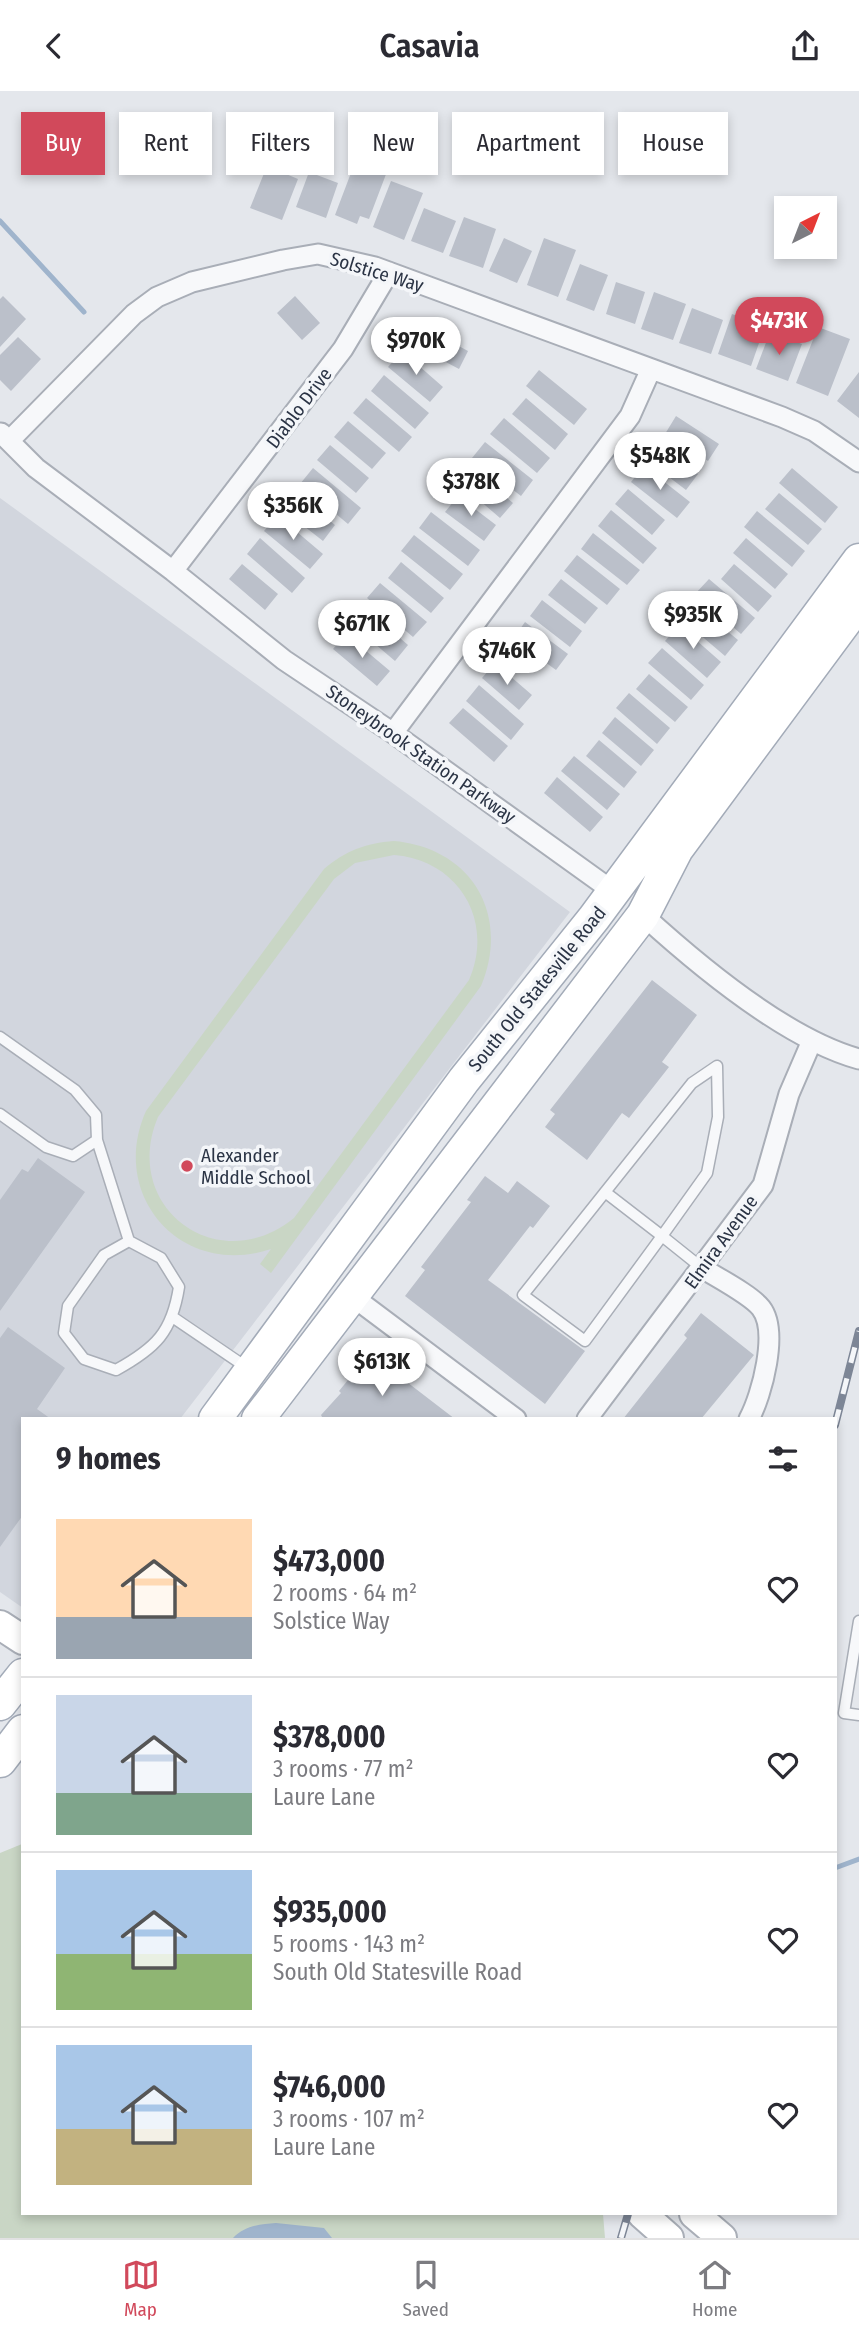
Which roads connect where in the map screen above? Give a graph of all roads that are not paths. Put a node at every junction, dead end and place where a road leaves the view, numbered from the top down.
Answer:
1 (389, 272) junction
2 (651, 369) junction
3 (5, 437) edge
4 (859, 462) edge
5 (859, 560) edge
6 (173, 571) junction
7 (859, 603) edge
8 (752, 703) junction
9 (393, 733) junction
10 (614, 892) junction
11 (643, 915) junction
12 (0, 1037) edge
13 (811, 1043) junction
14 (850, 1057) edge
15 (533, 1058) junction
16 (0, 1114) edge
17 (97, 1140) junction
18 (606, 1192) junction
19 (663, 1236) junction
20 (130, 1241) junction
21 (702, 1268) junction
22 (352, 1296) junction
23 (174, 1318) junction
24 (251, 1370) junction
25 (216, 1417) edge
26 (260, 1417) edge
27 (513, 1417) edge
28 (589, 1417) edge
29 (750, 1417) edge
30 (859, 1621) edge
31 (0, 1625) edge
32 (21, 1639) edge
33 (856, 1664) edge
34 (859, 1715) edge
35 (21, 1734) edge
36 (0, 1761) edge
37 (643, 2215) edge
38 (695, 2215) edge
39 (720, 2236) edge
40 (669, 2238) edge

1 - 2 street, Solstice Way
1 - 3 street, Solstice Way
1 - 6 street, Diablo Drive
2 - 4 street, Solstice Way
2 - 9 street
3 - 6 street, Stoneybrook Station Parkway
5 - 8 main road, South Old Statesville Road
6 - 9 street, Stoneybrook Station Parkway
7 - 11 main road, South Old Statesville Road
8 - 10 main road, South Old Statesville Road
8 - 11 main road
9 - 10 street, Stoneybrook Station Parkway
10 - 15 main road
10 - 24 main road, South Old Statesville Road
11 - 13 street
11 - 15 main road, South Old Statesville Road
12 - 17 lane
13 - 14 street
13 - 21 street, Elmira Avenue
15 - 22 main road, South Old Statesville Road
16 - 17 lane
17 - 20 lane
18 - 19 lane
18 - 19 lane
18 - 19 lane
19 - 21 lane
20 - 23 lane
20 - 23 lane
21 - 28 street, Elmira Avenue
21 - 29 street
22 - 26 main road, South Old Statesville Road
22 - 27 street
23 - 24 lane
24 - 25 main road, South Old Statesville Road
30 - 33 lane
31 - 32 street
33 - 34 lane
35 - 36 main road
37 - 40 street
38 - 39 street

